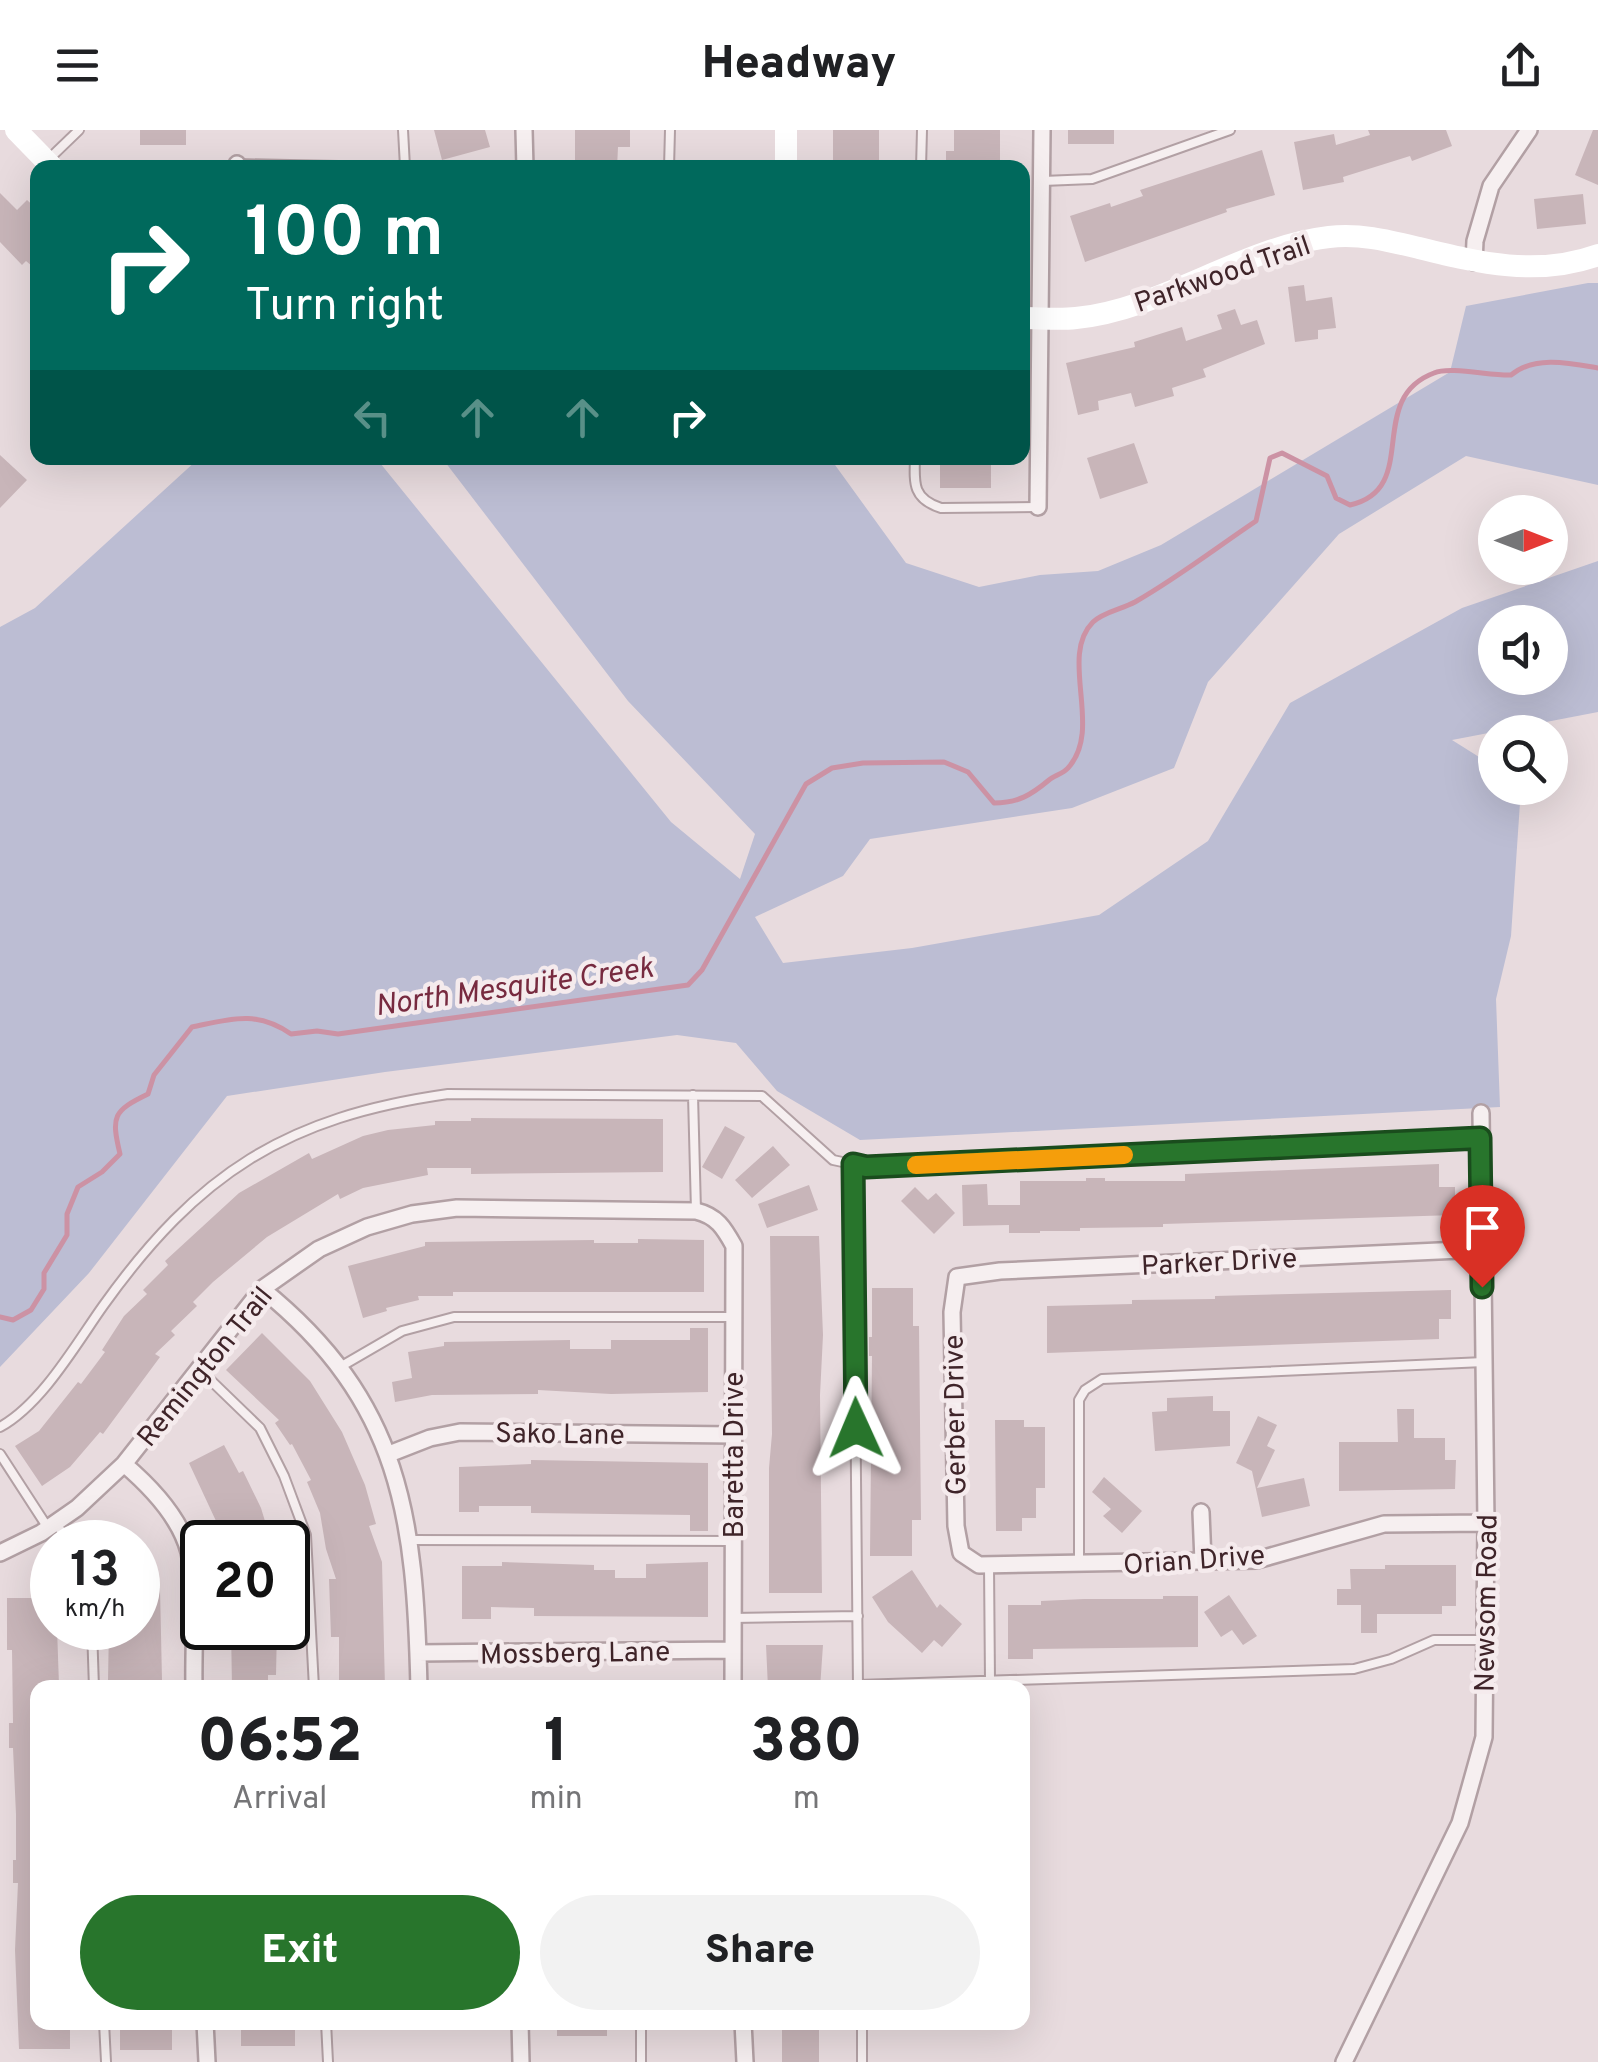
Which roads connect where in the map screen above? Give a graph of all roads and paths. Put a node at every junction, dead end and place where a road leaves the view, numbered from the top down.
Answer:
1 (16, 130) edge
2 (79, 130) edge
3 (403, 130) edge
4 (524, 130) edge
5 (670, 130) edge
6 (786, 130) edge
7 (922, 130) edge
8 (1042, 130) edge
9 (1230, 130) edge
10 (1529, 130) edge
11 (46, 160) edge
12 (53, 160) edge
13 (405, 160) edge
14 (526, 160) edge
15 (669, 160) edge
16 (786, 160) edge
17 (921, 160) edge
18 (1041, 181) junction
19 (1598, 255) edge
20 (1474, 262) junction
21 (1031, 318) edge
22 (915, 465) edge
23 (1038, 508) joint
24 (693, 1096) junction
25 (1480, 1113) dead end
26 (1480, 1138) junction
27 (853, 1164) junction
28 (696, 1211) junction
29 (722, 1225) joint
30 (1482, 1249) junction
31 (957, 1278) joint
32 (262, 1289) junction
33 (734, 1317) junction
34 (1484, 1362) junction
35 (338, 1368) junction
36 (199, 1369) junction
37 (0, 1427) edge
38 (734, 1435) junction
39 (0, 1454) edge
40 (389, 1454) junction
41 (124, 1464) junction
42 (1201, 1512) dead end
43 (48, 1520) edge
44 (59, 1520) edge
45 (1486, 1523) junction
46 (30, 1537) edge
47 (409, 1540) junction
48 (733, 1541) junction
49 (0, 1553) edge
50 (961, 1553) joint
51 (1202, 1561) junction
52 (1078, 1565) junction
53 (989, 1566) junction
54 (858, 1616) junction
55 (732, 1618) junction
56 (1485, 1640) junction
57 (93, 1650) edge
58 (732, 1650) junction
59 (418, 1654) junction
60 (94, 1680) edge
61 (194, 1680) edge
62 (314, 1680) edge
63 (419, 1680) edge
64 (732, 1680) edge
65 (858, 1680) edge
66 (990, 1680) edge
67 (1020, 1680) edge
68 (104, 2030) edge
69 (205, 2030) edge
70 (326, 2030) edge
71 (520, 2030) edge
72 (641, 2030) edge
73 (744, 2030) edge
74 (862, 2030) edge
75 (106, 2062) edge
76 (207, 2062) edge
77 (328, 2062) edge
78 (521, 2062) edge
79 (640, 2062) edge
80 (745, 2062) edge
81 (862, 2062) edge
82 (1344, 2062) edge

1 - 11 street
2 - 12 lane
3 - 13 lane
4 - 14 street
5 - 15 lane
6 - 16 street
7 - 17 lane
8 - 18 street
9 - 18 lane
10 - 20 street
18 - 21 street
19 - 20 street, Parkwood Trail
20 - 21 street, Parkwood Trail
21 - 23 street
22 - 23 lane
24 - 27 lane
24 - 28 lane
24 - 37 lane
25 - 26 street, Newsom Road
26 - 27 lane
26 - 30 street, Newsom Road
27 - 54 lane
28 - 29 street, Remington Trail
28 - 32 street, Remington Trail
29 - 33 street, Baretta Drive
30 - 31 street, Parker Drive
30 - 34 street, Newsom Road
31 - 50 street, Gerber Drive
32 - 35 street
32 - 36 street, Remington Trail
33 - 35 lane
33 - 38 street, Baretta Drive
34 - 45 street, Newsom Road
34 - 52 lane
35 - 40 street
36 - 41 street, Remington Trail
36 - 62 lane
38 - 40 street, Sako Lane
38 - 48 street, Baretta Drive
39 - 43 lane
40 - 47 street
41 - 44 street, Remington Trail
41 - 61 street
42 - 51 street
45 - 51 street, Orian Drive
45 - 56 street, Newsom Road
46 - 49 street, Remington Trail
47 - 48 lane
47 - 59 street
48 - 55 street, Baretta Drive
50 - 53 street, Orian Drive
51 - 52 street, Orian Drive
52 - 53 street, Orian Drive
53 - 66 lane
54 - 55 lane
54 - 65 lane
55 - 58 street, Baretta Drive
56 - 67 lane
56 - 82 street, Newsom Road
57 - 60 lane
58 - 59 street, Mossberg Lane
58 - 64 street, Baretta Drive
59 - 63 street
68 - 75 lane
69 - 76 street
70 - 77 lane
71 - 78 street
72 - 79 lane
73 - 80 street
74 - 81 lane

